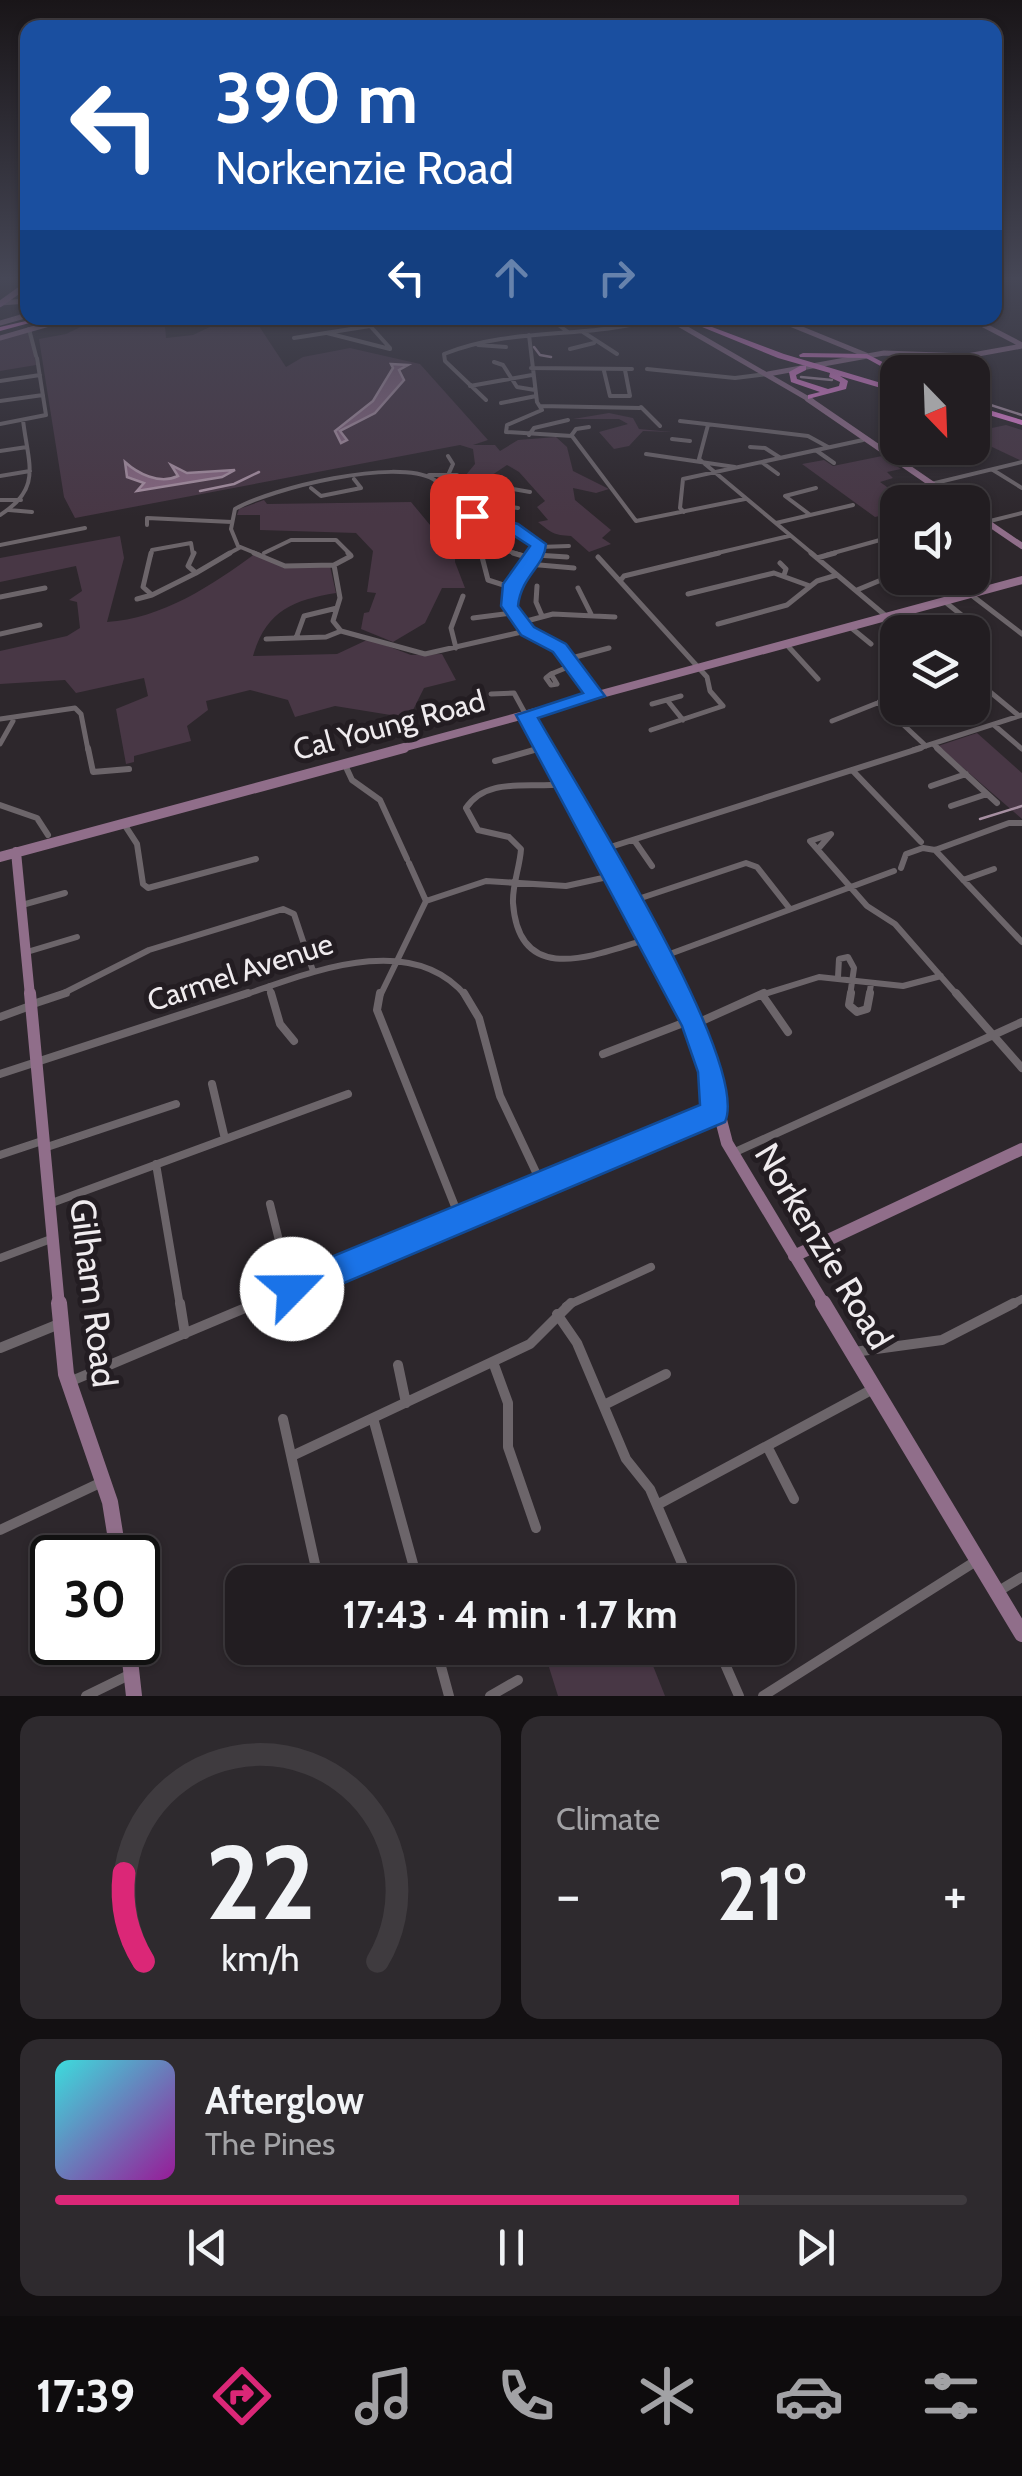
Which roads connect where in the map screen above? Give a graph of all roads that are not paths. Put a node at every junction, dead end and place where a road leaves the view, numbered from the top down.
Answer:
1 (36, 357) edge
2 (443, 357) edge
3 (530, 357) edge
4 (741, 357) edge
5 (787, 357) edge
6 (791, 357) edge
7 (793, 357) edge
8 (861, 357) edge
9 (868, 357) edge
10 (494, 362) dead end
11 (531, 368) junction
12 (803, 368) junction
13 (647, 369) dead end
14 (604, 371) junction
15 (40, 374) junction
16 (767, 374) junction
17 (532, 375) junction
18 (509, 379) junction
19 (0, 381) edge
20 (880, 384) edge
21 (469, 386) junction
22 (836, 390) junction
23 (880, 390) edge
24 (42, 395) junction
25 (536, 395) junction
26 (811, 397) junction
27 (486, 400) dead end
28 (0, 402) edge
29 (501, 402) dead end
30 (540, 406) junction
31 (990, 414) edge
32 (22, 420) junction
33 (568, 420) dead end
34 (680, 420) dead end
35 (0, 424) edge
36 (1022, 424) edge
37 (708, 425) junction
38 (660, 426) dead end
39 (590, 428) dead end
40 (529, 436) junction
41 (572, 436) junction
42 (672, 440) dead end
43 (863, 440) junction
44 (690, 441) dead end
45 (750, 446) dead end
46 (26, 447) junction
47 (829, 448) junction
48 (816, 450) junction
49 (0, 451) edge
50 (646, 454) dead end
51 (448, 456) dead end
52 (780, 458) junction
53 (699, 460) junction
54 (762, 462) junction
55 (1022, 462) edge
56 (834, 463) dead end
57 (736, 468) junction
58 (992, 469) junction
59 (30, 471) junction
60 (714, 472) junction
61 (448, 473) junction
62 (778, 474) dead end
63 (0, 476) edge
64 (428, 476) junction
65 (457, 476) dead end
66 (500, 477) dead end
67 (354, 478) junction
68 (930, 484) joint
69 (472, 485) dead end
70 (311, 488) junction
71 (816, 488) dead end
72 (1022, 488) edge
73 (514, 489) junction
74 (530, 492) dead end
75 (745, 499) junction
76 (0, 500) edge
77 (22, 500) junction
78 (489, 504) junction
79 (853, 504) dead end
80 (518, 508) dead end
81 (9, 510) junction
82 (32, 512) dead end
83 (684, 512) junction
84 (468, 513) junction
85 (1022, 513) edge
86 (810, 515) junction
87 (0, 516) edge
88 (634, 520) junction
89 (990, 521) edge
90 (232, 522) junction
91 (774, 523) junction
92 (147, 525) dead end
93 (990, 525) edge
94 (623, 526) dead end
95 (85, 528) dead end
96 (790, 536) junction
97 (880, 540) edge
98 (0, 544) edge
99 (569, 546) dead end
100 (1022, 546) edge
101 (240, 547) junction
102 (538, 547) junction
103 (264, 553) junction
104 (567, 558) dead end
105 (598, 558) dead end
106 (818, 558) junction
107 (532, 559) junction
108 (780, 563) dead end
109 (334, 565) junction
110 (574, 568) dead end
111 (196, 573) junction
112 (837, 574) junction
113 (784, 575) junction
114 (880, 580) edge
115 (1022, 580) edge
116 (621, 583) junction
117 (537, 586) dead end
118 (810, 586) junction
119 (44, 588) dead end
120 (510, 588) junction
121 (578, 588) dead end
122 (990, 589) edge
123 (856, 590) junction
124 (688, 594) dead end
125 (152, 595) junction
126 (966, 595) edge
127 (971, 595) edge
128 (463, 596) dead end
129 (0, 598) edge
130 (137, 599) dead end
131 (943, 600) junction
132 (337, 608) junction
133 (512, 612) junction
134 (591, 614) junction
135 (891, 614) junction
136 (962, 615) edge
137 (542, 616) junction
138 (615, 617) dead end
139 (473, 618) dead end
140 (519, 622) junction
141 (718, 624) dead end
142 (40, 625) dead end
143 (850, 626) junction
144 (340, 631) junction
145 (528, 631) junction
146 (0, 634) edge
147 (1022, 634) edge
148 (266, 638) dead end
149 (296, 638) junction
150 (786, 644) junction
151 (871, 644) dead end
152 (456, 648) junction
153 (609, 648) dead end
154 (571, 662) junction
155 (699, 668) junction
156 (550, 674) dead end
157 (818, 679) dead end
158 (990, 691) edge
159 (491, 694) dead end
160 (595, 696) junction
161 (680, 696) dead end
162 (666, 700) junction
163 (878, 702) joint
164 (652, 704) dead end
165 (526, 715) junction
166 (1021, 715) edge
167 (0, 719) edge
168 (683, 720) junction
169 (13, 721) junction
170 (832, 721) dead end
171 (994, 724) junction
172 (651, 730) dead end
173 (0, 744) edge
174 (930, 745) junction
175 (544, 747) junction
176 (1022, 748) edge
177 (495, 760) dead end
178 (344, 764) junction
179 (129, 768) dead end
180 (852, 770) junction
181 (966, 774) junction
182 (564, 784) junction
183 (931, 786) dead end
184 (987, 794) junction
185 (997, 803) dead end
186 (0, 805) edge
187 (951, 806) dead end
188 (124, 823) junction
189 (1022, 823) edge
190 (48, 836) dead end
191 (634, 840) junction
192 (922, 842) dead end
193 (818, 849) dead end
194 (600, 850) junction
195 (934, 850) junction
196 (16, 852) junction
197 (0, 857) edge
198 (256, 859) dead end
199 (652, 866) dead end
200 (899, 868) joint
201 (994, 869) dead end
202 (613, 876) junction
203 (963, 880) junction
204 (516, 882) junction
205 (850, 887) junction
206 (65, 893) dead end
207 (426, 900) junction
208 (628, 903) junction
209 (21, 906) junction
210 (790, 909) junction
211 (76, 937) dead end
212 (648, 939) junction
213 (1022, 942) edge
214 (27, 952) junction
215 (658, 958) junction
216 (395, 960) junction
217 (314, 971) junction
218 (941, 976) junction
219 (838, 977) junction
220 (853, 980) junction
221 (870, 984) junction
222 (268, 986) junction
223 (763, 996) junction
224 (32, 1005) junction
225 (0, 1017) edge
226 (694, 1022) junction
227 (1022, 1022) edge
228 (788, 1032) dead end
229 (992, 1035) junction
230 (294, 1041) dead end
231 (603, 1054) dead end
232 (36, 1063) junction
233 (1022, 1068) edge
234 (0, 1074) edge
235 (212, 1084) dead end
236 (348, 1094) dead end
237 (176, 1104) dead end
238 (715, 1112) junction
239 (225, 1139) junction
240 (44, 1144) junction
241 (1022, 1149) edge
242 (733, 1153) junction
243 (0, 1155) edge
244 (156, 1164) junction
245 (542, 1185) junction
246 (49, 1204) junction
247 (270, 1204) dead end
248 (460, 1219) junction
249 (52, 1238) junction
250 (794, 1256) junction
251 (0, 1258) edge
252 (651, 1267) dead end
253 (292, 1289) junction
254 (1022, 1299) edge
255 (557, 1314) junction
256 (60, 1324) junction
257 (185, 1334) junction
258 (0, 1348) edge
259 (852, 1352) junction
260 (493, 1362) junction
261 (398, 1365) dead end
262 (666, 1374) dead end
263 (68, 1382) junction
264 (874, 1389) junction
265 (406, 1403) junction
266 (604, 1405) junction
267 (373, 1418) junction
268 (283, 1420) dead end
269 (767, 1446) junction
270 (292, 1456) junction
271 (104, 1482) junction
272 (794, 1499) dead end
273 (657, 1505) junction
274 (536, 1528) dead end
275 (0, 1530) edge
276 (114, 1535) edge
277 (977, 1561) junction
278 (316, 1565) edge
279 (413, 1565) edge
280 (683, 1565) edge
281 (1022, 1577) edge
282 (996, 1593) junction
283 (1022, 1634) edge
284 (131, 1665) edge
285 (441, 1665) edge
286 (725, 1665) edge
287 (132, 1673) junction
288 (518, 1680) dead end
289 (86, 1696) edge
290 (134, 1696) edge
291 (449, 1696) edge
292 (490, 1696) edge
293 (739, 1696) edge
294 (763, 1696) edge

1 - 15 street
2 - 21 street
3 - 11 street
4 - 16 main road
5 - 22 highway
6 - 20 highway
7 - 9 highway
8 - 12 main road
10 - 18 street
11 - 14 street
11 - 17 street
12 - 16 main road
12 - 22 highway
13 - 16 street
14 - 14 street
15 - 19 street
15 - 24 street
16 - 26 main road
17 - 18 street
17 - 25 street
18 - 21 street
18 - 25 street
21 - 27 street
22 - 26 highway
23 - 26 highway
24 - 28 street
24 - 32 street
25 - 29 street
25 - 30 street
26 - 43 main road
30 - 38 street
30 - 40 street
31 - 36 highway
32 - 35 street
32 - 46 street
33 - 40 street
34 - 37 street
37 - 47 street
37 - 53 street
39 - 41 street
40 - 41 street
41 - 88 street
42 - 44 street
43 - 47 street
43 - 68 main road
45 - 52 street
46 - 49 street
46 - 59 street
47 - 48 street
48 - 52 street
48 - 56 street
50 - 53 street
51 - 61 street
52 - 54 street
53 - 57 street
53 - 60 street
54 - 57 street
54 - 62 street
55 - 58 street
57 - 60 street
58 - 68 street
58 - 72 street
59 - 63 street
59 - 77 street
60 - 75 street
60 - 83 street
61 - 64 street
61 - 65 street
64 - 67 street
64 - 84 street
66 - 73 street
67 - 70 street
67 - 70 street
69 - 78 street
70 - 90 street
71 - 86 street
73 - 74 street
73 - 78 street
75 - 83 street
75 - 91 street
76 - 77 street
77 - 81 street
78 - 80 street
78 - 84 street
79 - 86 street
81 - 82 street
81 - 87 street
83 - 88 street
84 - 102 street
85 - 89 street
86 - 91 street
88 - 94 street
90 - 92 street
90 - 101 street
91 - 96 street
93 - 100 main road
95 - 98 street
96 - 106 street
96 - 116 street
97 - 106 street
99 - 102 street
101 - 103 street
101 - 111 street
102 - 107 street
103 - 109 street
103 - 109 street
104 - 107 street
105 - 116 street
106 - 112 street
107 - 110 street
107 - 120 street
107 - 120 street
108 - 113 street
109 - 132 street
111 - 125 street
111 - 125 street
112 - 118 street
112 - 123 street
113 - 118 street
113 - 124 street
114 - 123 street
115 - 122 main road, Cal Young Road
116 - 155 street
117 - 137 street
118 - 141 street
119 - 129 street
120 - 133 street
121 - 134 street
123 - 135 street
125 - 130 street
126 - 131 main road, Cal Young Road
127 - 147 street
128 - 152 street
131 - 135 main road, Cal Young Road
131 - 136 street
132 - 144 street
132 - 149 street
133 - 139 street
133 - 140 street
134 - 137 street
134 - 138 street
135 - 143 main road, Cal Young Road
137 - 140 street
140 - 145 street
142 - 146 street
143 - 150 main road, Cal Young Road
143 - 151 street
144 - 149 street
144 - 152 street
145 - 152 street
145 - 154 street
148 - 149 street
150 - 155 main road, Cal Young Road
150 - 157 street
153 - 154 street
154 - 156 street
154 - 160 street
155 - 160 main road, Cal Young Road
155 - 168 street
158 - 166 street
159 - 165 street
160 - 165 main road, Cal Young Road
161 - 162 street
162 - 164 street
162 - 168 street
163 - 170 street
163 - 174 street
165 - 175 main road, Norkenzie Road
165 - 178 main road, Cal Young Road
166 - 171 street
167 - 169 street
168 - 172 street
169 - 173 street
169 - 179 street
171 - 174 street
171 - 176 street
174 - 180 street
174 - 181 street
175 - 177 street
175 - 182 main road, Norkenzie Road
178 - 188 main road, Cal Young Road
178 - 207 street
180 - 191 street
180 - 192 street
181 - 183 street
181 - 184 street
182 - 194 main road, Norkenzie Road
182 - 204 street
184 - 185 street
184 - 187 street
186 - 190 street
188 - 196 main road, Cal Young Road
188 - 198 street
189 - 195 street
191 - 194 street
191 - 199 street
193 - 205 street
194 - 202 main road, Norkenzie Road
195 - 200 street
195 - 203 street
196 - 197 main road, Cal Young Road
196 - 209 main road, Gilham Road
200 - 205 street
201 - 203 street
202 - 204 street
202 - 208 main road, Norkenzie Road
203 - 213 street
204 - 207 street
204 - 212 street
205 - 210 street
205 - 218 street
206 - 209 street
207 - 216 street
208 - 210 street
208 - 212 main road, Norkenzie Road
209 - 214 main road, Gilham Road
210 - 215 street
211 - 214 street
212 - 215 main road, Norkenzie Road
214 - 224 main road, Gilham Road
215 - 226 main road, Norkenzie Road
216 - 217 street, Carmel Avenue
216 - 245 street, Carmel Avenue
216 - 248 street
217 - 222 street, Carmel Avenue
217 - 224 street
218 - 221 street
218 - 229 street
219 - 220 street
219 - 220 street
219 - 223 street
220 - 221 street
220 - 221 street
222 - 230 street
222 - 232 street, Carmel Avenue
223 - 226 street
223 - 228 street
224 - 225 street
224 - 232 main road, Gilham Road
226 - 231 street
226 - 238 main road, Norkenzie Road
227 - 229 street
229 - 233 street
229 - 242 street
232 - 234 street, Carmel Avenue
232 - 240 main road, Gilham Road
235 - 239 street
236 - 239 street
237 - 240 street
238 - 242 main road, Norkenzie Road
238 - 245 street
239 - 244 street
240 - 243 street
240 - 246 main road, Gilham Road
241 - 250 main road
242 - 250 main road, Norkenzie Road
244 - 246 street
244 - 257 street
245 - 248 street
246 - 249 main road, Gilham Road
247 - 253 street
248 - 253 street
249 - 251 street
249 - 256 main road, Gilham Road
250 - 259 main road, Norkenzie Road
252 - 255 street
253 - 257 street
254 - 259 street
255 - 260 street
255 - 266 street
256 - 258 street
256 - 263 main road, Gilham Road
257 - 263 street
259 - 264 main road, Norkenzie Road
260 - 265 street
260 - 274 street
261 - 265 street
262 - 266 street
263 - 271 main road, Gilham Road
264 - 269 street
264 - 277 main road, Norkenzie Road
265 - 267 street
266 - 273 street
267 - 270 street
267 - 279 street
268 - 270 street
269 - 272 street
269 - 273 street
270 - 278 street
271 - 275 street
271 - 276 main road, Gilham Road
273 - 280 street
277 - 282 main road, Norkenzie Road
277 - 294 street
281 - 282 street
282 - 283 main road, Norkenzie Road
284 - 287 main road
285 - 291 street
286 - 293 street
287 - 289 street
287 - 290 main road
288 - 292 street

